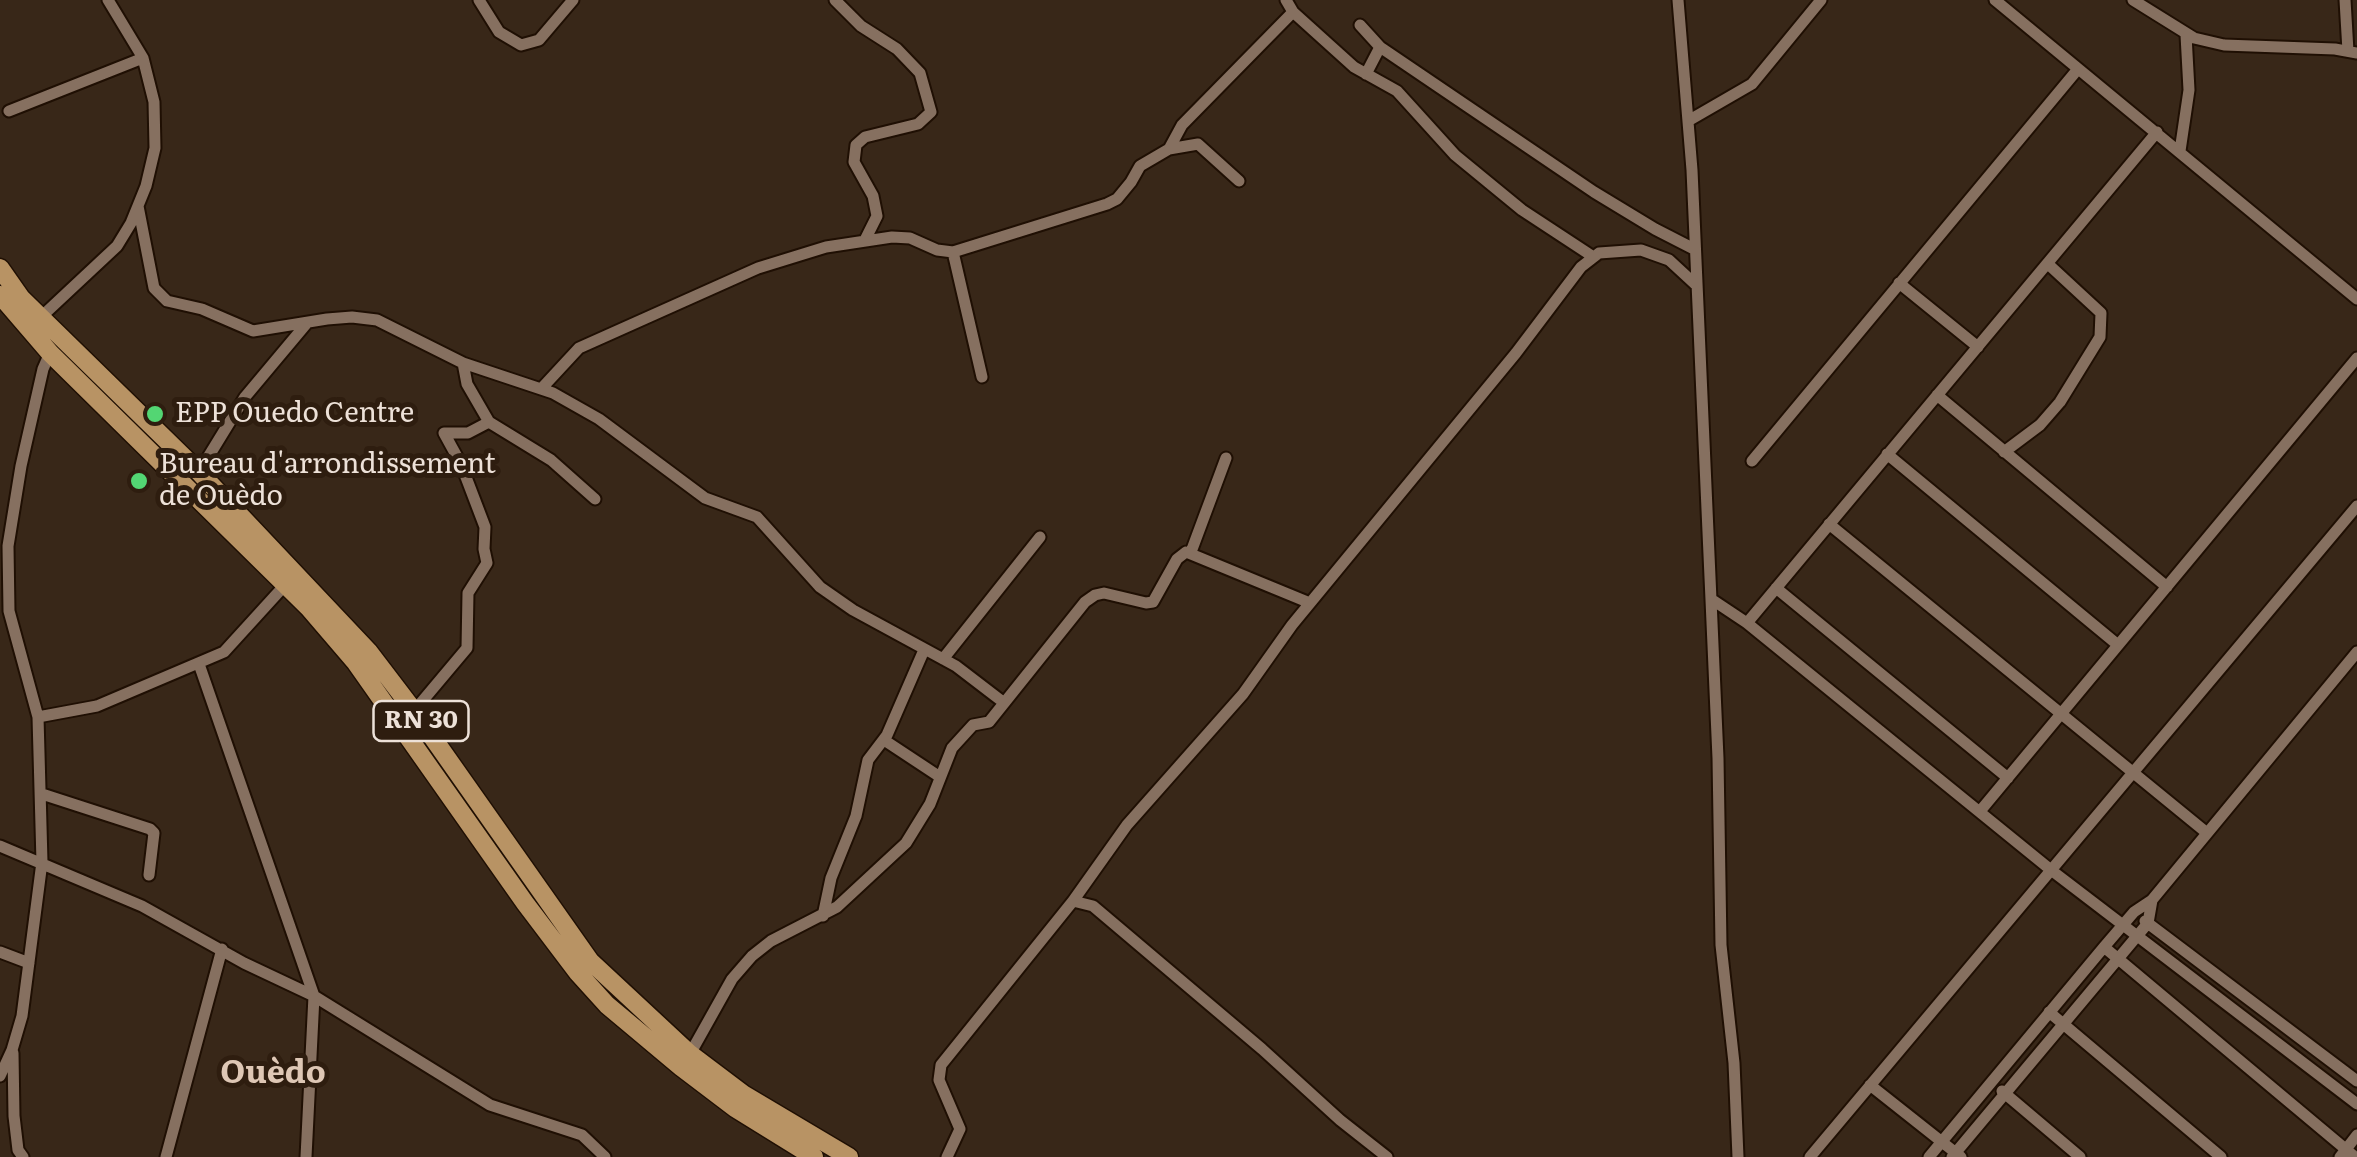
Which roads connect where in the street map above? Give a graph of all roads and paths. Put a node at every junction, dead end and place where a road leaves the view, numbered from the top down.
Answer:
1 (108, 0) edge
2 (479, 0) edge
3 (572, 0) edge
4 (835, 0) edge
5 (1286, 0) edge
6 (1678, 0) edge
7 (1821, 0) edge
8 (1996, 0) edge
9 (2132, 0) edge
10 (2345, 0) edge
11 (1294, 12) junction
12 (1360, 25) dead end
13 (2186, 35) junction
14 (1380, 47) junction
15 (2352, 52) edge
16 (142, 58) junction
17 (2078, 70) junction
18 (1366, 74) junction
19 (9, 110) dead end
20 (1688, 121) junction
21 (2157, 132) junction
22 (1170, 149) junction
23 (2180, 151) junction
24 (1239, 181) dead end
25 (138, 206) junction
26 (1654, 229) junction
27 (865, 240) junction
28 (1694, 249) junction
29 (953, 252) junction
30 (1592, 256) junction
31 (1669, 260) junction
32 (2048, 264) junction
33 (0, 268) edge
34 (1899, 283) junction
35 (1695, 284) junction
36 (0, 296) edge
37 (2357, 299) edge
38 (40, 318) junction
39 (307, 324) junction
40 (1978, 347) junction
41 (50, 353) junction
42 (2357, 358) edge
43 (463, 363) junction
44 (982, 377) dead end
45 (541, 388) junction
46 (1937, 395) junction
47 (489, 422) junction
48 (2004, 452) junction
49 (1887, 454) junction
50 (1226, 458) dead end
51 (1752, 461) dead end
52 (199, 472) junction
53 (596, 499) dead end
54 (2357, 506) edge
55 (1829, 524) junction
56 (1040, 537) dead end
57 (1192, 552) junction
58 (285, 585) junction
59 (2166, 587) junction
60 (1776, 588) junction
61 (1711, 599) junction
62 (1310, 603) junction
63 (1747, 623) junction
64 (2118, 646) junction
65 (924, 650) junction
66 (2357, 652) edge
67 (943, 658) junction
68 (199, 664) junction
69 (1002, 702) junction
70 (414, 711) junction
71 (2062, 713) junction
72 (38, 718) junction
73 (884, 740) junction
74 (2134, 772) junction
75 (940, 777) junction
76 (2008, 778) junction
77 (42, 794) junction
78 (1981, 810) junction
79 (2207, 834) junction
80 (0, 846) edge
81 (42, 862) junction
82 (2051, 870) junction
83 (149, 875) dead end
84 (2152, 900) junction
85 (1073, 901) junction
86 (2134, 912) junction
87 (824, 916) junction
88 (2148, 923) junction
89 (2124, 924) junction
90 (2138, 935) junction
91 (2104, 947) junction
92 (222, 949) junction
93 (0, 952) edge
94 (2118, 960) junction
95 (28, 964) junction
96 (2220, 978) junction
97 (2210, 992) junction
98 (314, 996) junction
99 (2049, 1012) junction
100 (2064, 1025) junction
101 (12, 1050) junction
102 (690, 1054) junction
103 (0, 1076) edge
104 (2357, 1081) edge
105 (1992, 1082) junction
106 (1870, 1085) junction
107 (2005, 1094) junction
108 (2357, 1104) edge
109 (2357, 1135) edge
110 (1942, 1141) junction
111 (2347, 1155) edge
112 (1956, 1156) edge
113 (22, 1157) edge
114 (166, 1157) edge
115 (306, 1157) edge
116 (605, 1157) edge
117 (814, 1157) edge
118 (849, 1157) edge
119 (947, 1157) edge
120 (1388, 1157) edge
121 (1738, 1157) edge
122 (1810, 1157) edge
123 (1929, 1157) edge
124 (2080, 1157) edge
125 (2221, 1157) edge

1 - 16 street
2 - 3 street
4 - 27 street
5 - 11 street
6 - 20 street
7 - 20 street
8 - 17 street
9 - 13 street
10 - 15 street
11 - 18 street
11 - 22 street
12 - 14 street
13 - 15 street
13 - 23 street
14 - 18 street
14 - 26 street
16 - 19 street
16 - 25 street
17 - 21 street
17 - 34 street
18 - 30 street
20 - 28 street
21 - 23 street
21 - 32 street
22 - 24 street
22 - 29 street
23 - 37 street
25 - 38 street
25 - 39 street
26 - 28 street
26 - 31 street
27 - 29 street
27 - 45 street
28 - 35 street
29 - 44 street
30 - 31 street
30 - 62 street
31 - 35 street
32 - 40 street
32 - 48 street
33 - 38 main road, RN 30 / RN 30
34 - 40 street
34 - 51 street
35 - 61 street
36 - 41 main road, RN 30
38 - 52 main road, RN 30 / RN 30
39 - 43 street
39 - 52 street
40 - 46 street
41 - 58 main road, RN 30
41 - 72 street
42 - 59 street
43 - 45 street
43 - 47 street
45 - 65 street
46 - 48 street
46 - 49 street
47 - 53 street
47 - 70 street
48 - 59 street
49 - 55 street
49 - 64 street
50 - 57 street
52 - 70 main road, RN 30 / RN 30
54 - 74 street
55 - 60 street
55 - 71 street
56 - 67 street
57 - 62 street
57 - 69 street
58 - 68 street
58 - 117 main road, RN 30
59 - 64 street
60 - 63 street
60 - 76 street
61 - 63 street
61 - 121 street
62 - 85 street
63 - 78 street
64 - 71 street
65 - 67 street
65 - 73 street
66 - 79 street
67 - 69 street
68 - 72 street
68 - 98 street
69 - 75 street
70 - 102 main road, RN 30 / RN 30
71 - 74 street
71 - 76 street
72 - 77 street
73 - 75 street
73 - 87 street
74 - 79 street
74 - 82 street
75 - 87 street
76 - 78 street
77 - 81 street
77 - 83 street
78 - 82 street
79 - 84 street
80 - 81 street
81 - 92 street
81 - 95 street
82 - 89 street
82 - 106 street
84 - 86 street
84 - 88 street
85 - 119 street
85 - 120 street
86 - 88 street
86 - 89 street
87 - 102 street
88 - 90 street
88 - 96 street
89 - 90 street
89 - 91 street
90 - 94 street
90 - 97 street
91 - 94 street
91 - 99 street
92 - 98 street
92 - 114 street
93 - 95 street
94 - 100 street
94 - 111 street
95 - 101 street
96 - 97 street
96 - 104 street
97 - 108 street
98 - 115 street
98 - 116 street
99 - 100 street
99 - 105 street
100 - 107 street
100 - 125 street
101 - 103 street
101 - 113 street
102 - 118 main road, RN 30 / RN 30
105 - 107 street
105 - 110 street
106 - 110 street
106 - 122 street
107 - 112 street
107 - 124 street
109 - 111 street
110 - 112 street
110 - 123 street

